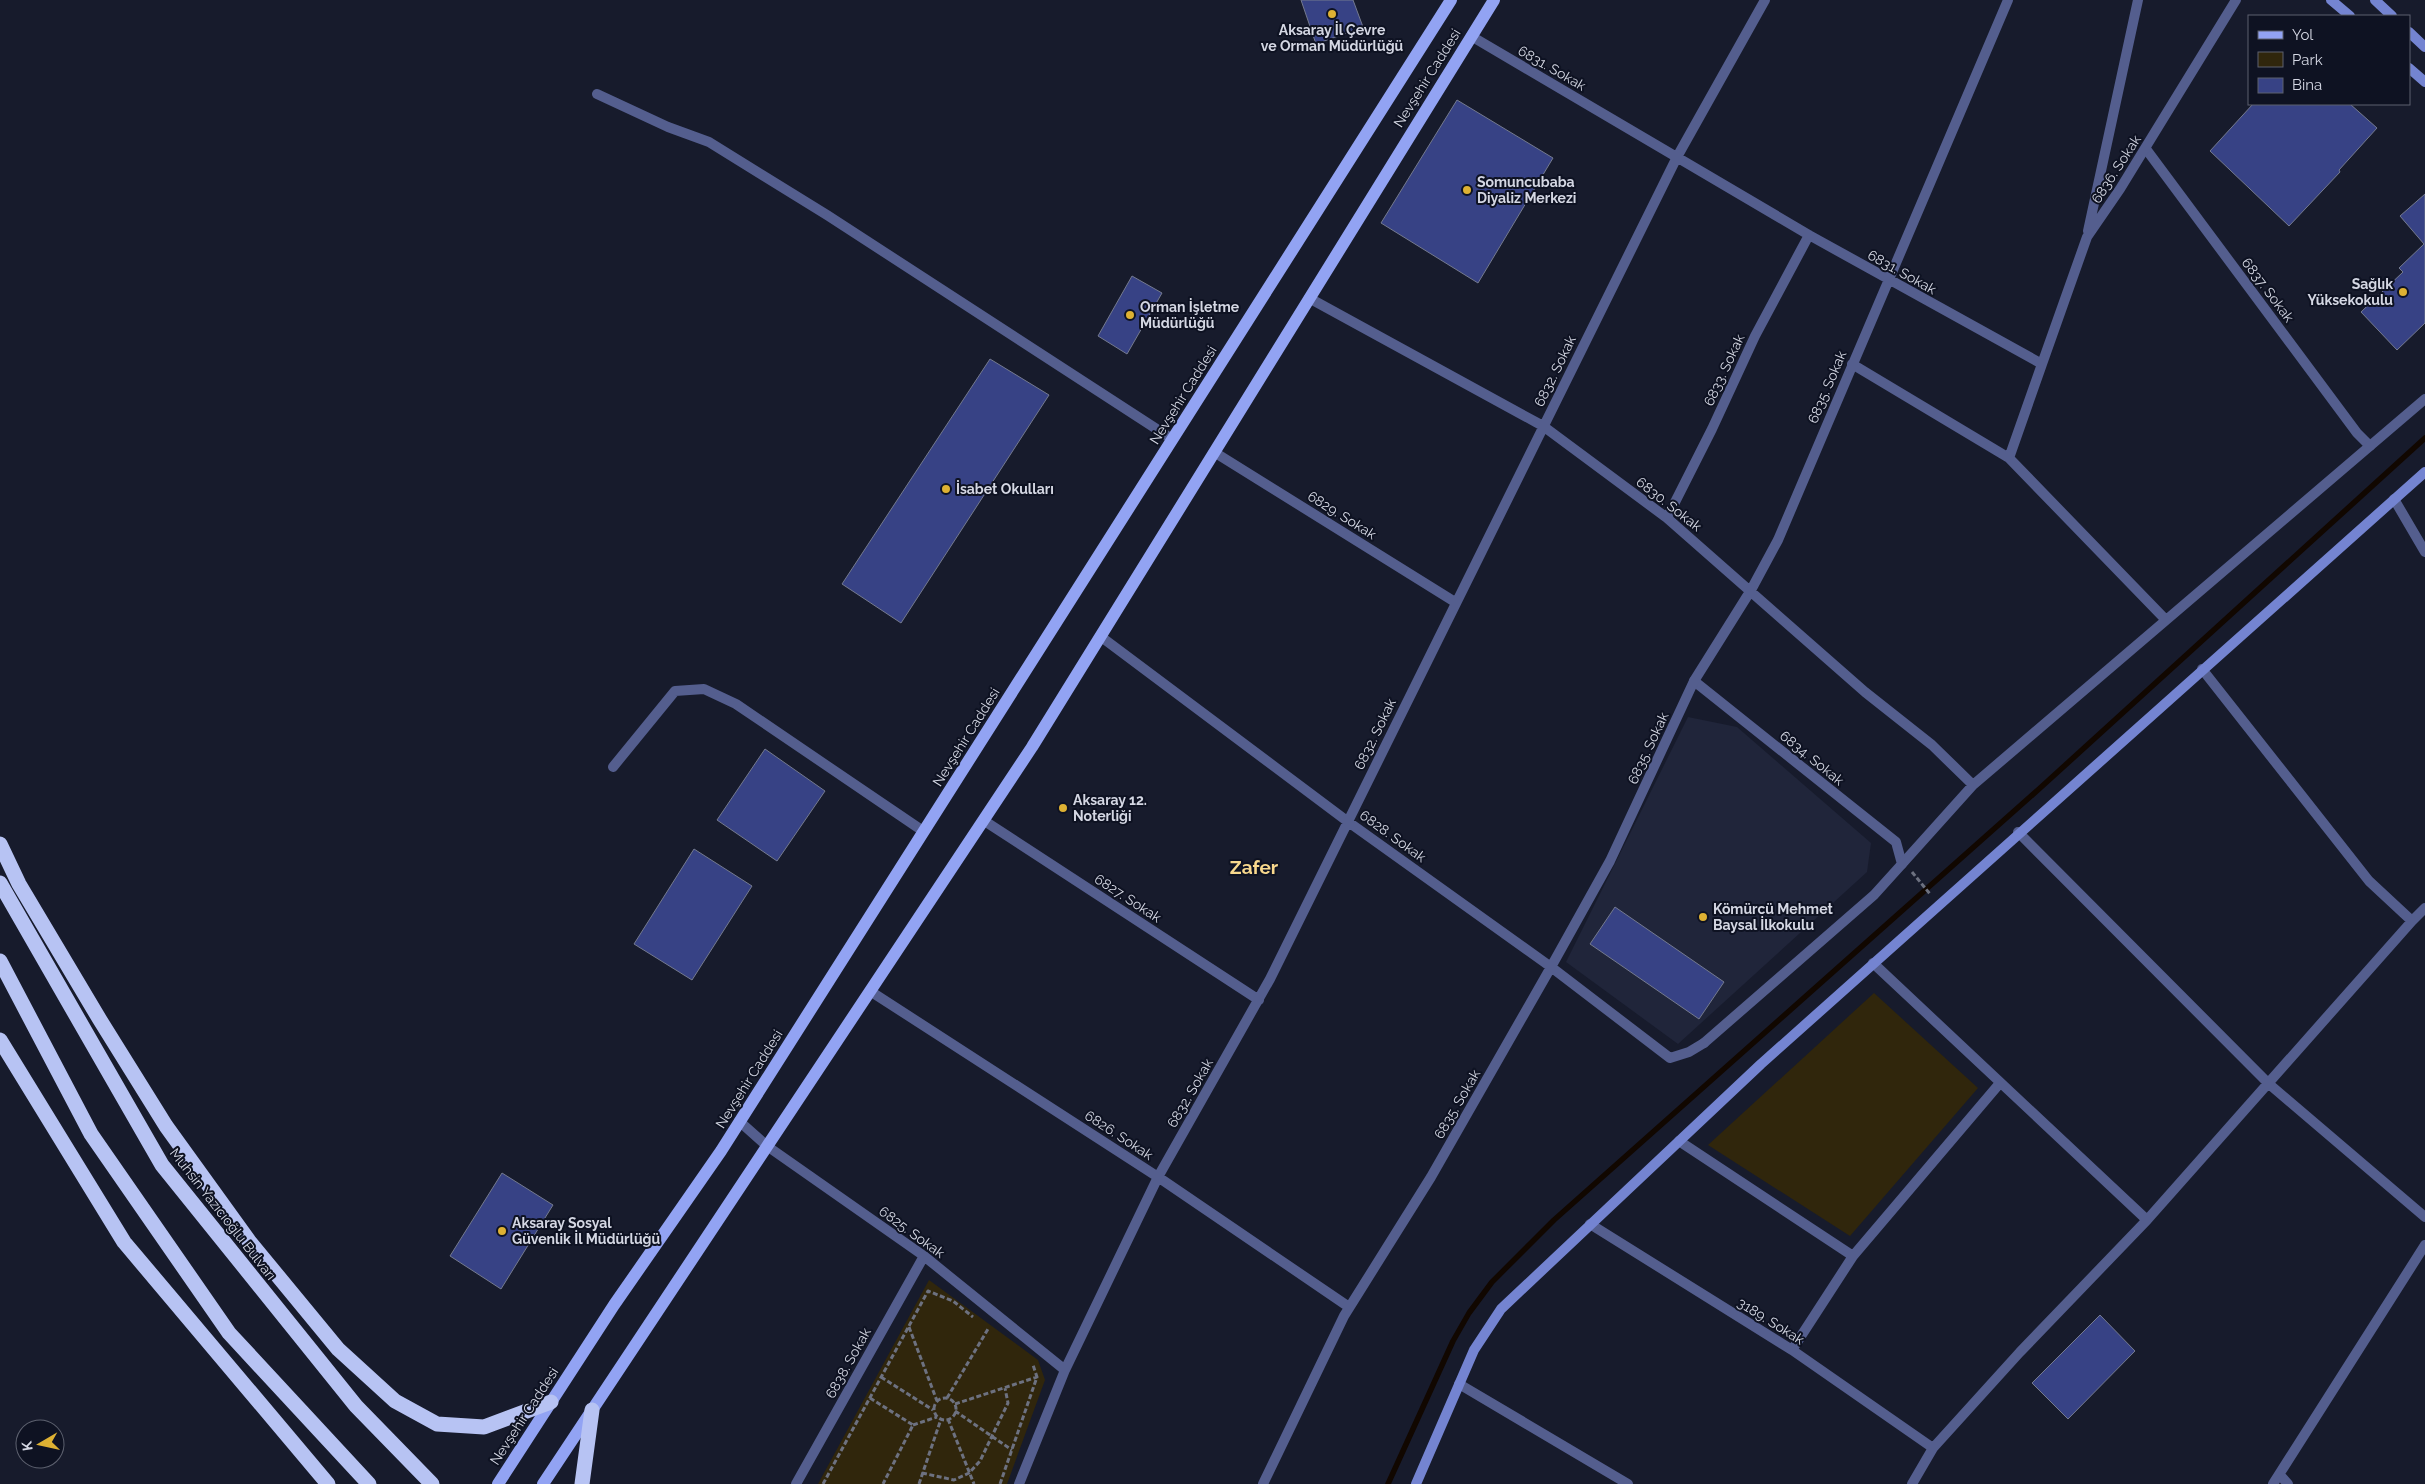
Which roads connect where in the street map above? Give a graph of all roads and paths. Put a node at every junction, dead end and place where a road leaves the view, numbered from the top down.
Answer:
1 (1451, 0) edge
2 (1494, 0) edge
3 (1765, 0) edge
4 (2008, 0) edge
5 (2138, 0) edge
6 (2236, 0) edge
7 (2331, 0) edge
8 (2375, 0) edge
9 (2349, 15) edge
10 (2391, 15) edge
11 (2410, 33) edge
12 (1471, 36) junction
13 (2425, 47) edge
14 (2410, 69) edge
15 (2425, 82) edge
16 (597, 94) dead end
17 (2146, 149) junction
18 (1677, 157) junction
19 (1809, 235) junction
20 (2087, 237) junction
21 (1889, 281) junction
22 (1309, 298) junction
23 (1852, 364) junction
24 (2042, 364) junction
25 (2425, 399) edge
26 (1544, 426) junction
27 (1172, 439) junction
28 (2370, 446) junction
29 (1214, 452) junction
30 (2009, 458) junction
31 (2425, 472) edge
32 (2394, 499) junction
33 (1667, 518) junction
34 (2425, 552) edge
35 (1751, 590) junction
36 (1455, 602) junction
37 (2165, 620) junction
38 (1100, 636) junction
39 (2202, 669) junction
40 (1694, 681) junction
41 (613, 767) dead end
42 (1973, 785) junction
43 (983, 820) junction
44 (1348, 821) junction
45 (923, 831) junction
46 (2018, 832) junction
47 (0, 844) edge
48 (1902, 864) junction
49 (1919, 879) dead end
50 (0, 883) edge
51 (1933, 897) dead end
52 (2425, 908) edge
53 (2412, 921) junction
54 (0, 961) edge
55 (1873, 963) junction
56 (1551, 967) junction
57 (870, 991) junction
58 (1259, 1000) junction
59 (0, 1040) edge
60 (2000, 1083) junction
61 (2269, 1084) junction
62 (739, 1122) junction
63 (1678, 1141) junction
64 (767, 1146) junction
65 (1158, 1177) junction
66 (2425, 1217) edge
67 (2147, 1220) junction
68 (1590, 1224) junction
69 (2425, 1245) edge
70 (924, 1256) junction
71 (1853, 1256) junction
72 (1349, 1307) junction
73 (974, 1318) dead end
74 (981, 1323) dead end
75 (909, 1327) junction
76 (988, 1329) junction
77 (995, 1334) dead end
78 (1792, 1350) junction
79 (1028, 1361) dead end
80 (1065, 1370) junction
81 (881, 1377) junction
82 (1037, 1377) junction
83 (1459, 1384) junction
84 (1005, 1388) junction
85 (870, 1398) junction
86 (947, 1398) junction
87 (937, 1401) junction
88 (551, 1402) junction
89 (955, 1404) junction
90 (592, 1410) junction
91 (934, 1410) junction
92 (956, 1412) junction
93 (939, 1418) junction
94 (948, 1419) junction
95 (913, 1425) junction
96 (992, 1435) junction
97 (1933, 1448) junction
98 (1012, 1450) junction
99 (922, 1473) junction
100 (969, 1473) junction
101 (2280, 1475) junction
102 (430, 1483) edge
103 (328, 1484) edge
104 (368, 1484) edge
105 (498, 1484) edge
106 (544, 1484) edge
107 (582, 1484) edge
108 (796, 1484) edge
109 (823, 1484) edge
110 (883, 1484) edge
111 (919, 1484) edge
112 (974, 1484) edge
113 (1000, 1484) edge
114 (1019, 1484) edge
115 (1263, 1484) edge
116 (1416, 1484) edge
117 (1628, 1484) edge
118 (1912, 1484) edge
119 (2273, 1484) edge
120 (2288, 1484) edge

1 - 27 main road, Nevşehir Caddesi
2 - 12 main road, Nevşehir Caddesi
3 - 18 street, 6832. Sokak
4 - 21 street, 6835. Sokak
5 - 20 street
6 - 17 street, 6836. Sokak
7 - 9 street
8 - 10 street
11 - 13 street
12 - 18 street, 6831. Sokak
12 - 22 main road, Nevşehir Caddesi
14 - 15 street
16 - 27 street
17 - 20 street, 6836. Sokak
17 - 28 street, 6837. Sokak
18 - 19 street, 6831. Sokak
18 - 26 street, 6832. Sokak
19 - 21 street, 6831. Sokak
19 - 33 street, 6833. Sokak
20 - 24 street, 6836. Sokak
21 - 23 street, 6835. Sokak
21 - 24 street, 6831. Sokak
22 - 26 street, 6830. Sokak
22 - 29 main road, Nevşehir Caddesi
23 - 30 street
23 - 35 street, 6835. Sokak
24 - 30 street
25 - 28 street
26 - 33 street, 6830. Sokak
26 - 36 street, 6832. Sokak
27 - 45 main road, Nevşehir Caddesi
28 - 37 street
29 - 36 street, 6829. Sokak
29 - 38 main road, Nevşehir Caddesi
30 - 37 street
31 - 32 street
32 - 34 street
32 - 39 street
33 - 35 street, 6830. Sokak
35 - 40 street, 6835. Sokak
35 - 42 street, 6830. Sokak
36 - 44 street, 6832. Sokak
37 - 42 street
38 - 43 main road, Nevşehir Caddesi
38 - 44 street, 6828. Sokak
39 - 46 street
39 - 53 street
40 - 48 street, 6834. Sokak
40 - 56 street, 6835. Sokak
41 - 45 street
42 - 48 street
43 - 57 main road, Nevşehir Caddesi
43 - 58 street, 6827. Sokak
44 - 56 street, 6828. Sokak
44 - 58 street, 6832. Sokak
45 - 62 main road, Nevşehir Caddesi
46 - 55 street
46 - 61 street
47 - 88 highway
48 - 56 street, 6828. Sokak
49 - 51 path
50 - 102 highway, Muhsin Yazıcıoğlu Bulvarı
52 - 53 street
53 - 61 street
54 - 104 highway
55 - 60 street
55 - 63 street
56 - 72 street, 6835. Sokak
57 - 64 main road, Nevşehir Caddesi
57 - 65 street, 6826. Sokak
58 - 65 street, 6832. Sokak
59 - 103 highway
60 - 67 street
60 - 71 street
61 - 66 street
61 - 67 street
62 - 64 street, 6825. Sokak
62 - 88 main road, Nevşehir Caddesi
63 - 68 street
63 - 71 street
64 - 70 street, 6825. Sokak
64 - 90 main road, Nevşehir Caddesi
65 - 72 street, 6826. Sokak
65 - 80 street, 6832. Sokak
67 - 97 street
68 - 78 street, 3189. Sokak
68 - 83 street
69 - 101 street
70 - 80 street, 6825. Sokak
70 - 108 street, 6838. Sokak
71 - 78 street
72 - 115 street, 6835. Sokak
73 - 75 path
74 - 76 path
75 - 81 path
75 - 87 path
76 - 77 path
76 - 86 path
78 - 97 street, 3189. Sokak
79 - 82 path
80 - 114 street, 6832. Sokak
81 - 85 path
81 - 91 path
82 - 84 path
82 - 98 path
83 - 116 street
83 - 117 street
84 - 89 path
84 - 96 path
85 - 95 path
85 - 109 path
86 - 87 path
86 - 89 path
87 - 91 path
88 - 105 main road, Nevşehir Caddesi
89 - 92 path
90 - 106 main road, Nevşehir Caddesi
90 - 107 highway
91 - 93 path
92 - 94 path
92 - 96 path
93 - 94 path
93 - 95 path
93 - 99 path
94 - 100 path
95 - 110 path
96 - 98 path
96 - 100 path
97 - 118 street
98 - 113 path
99 - 100 path
99 - 111 path
100 - 112 path
101 - 119 street
101 - 120 street

